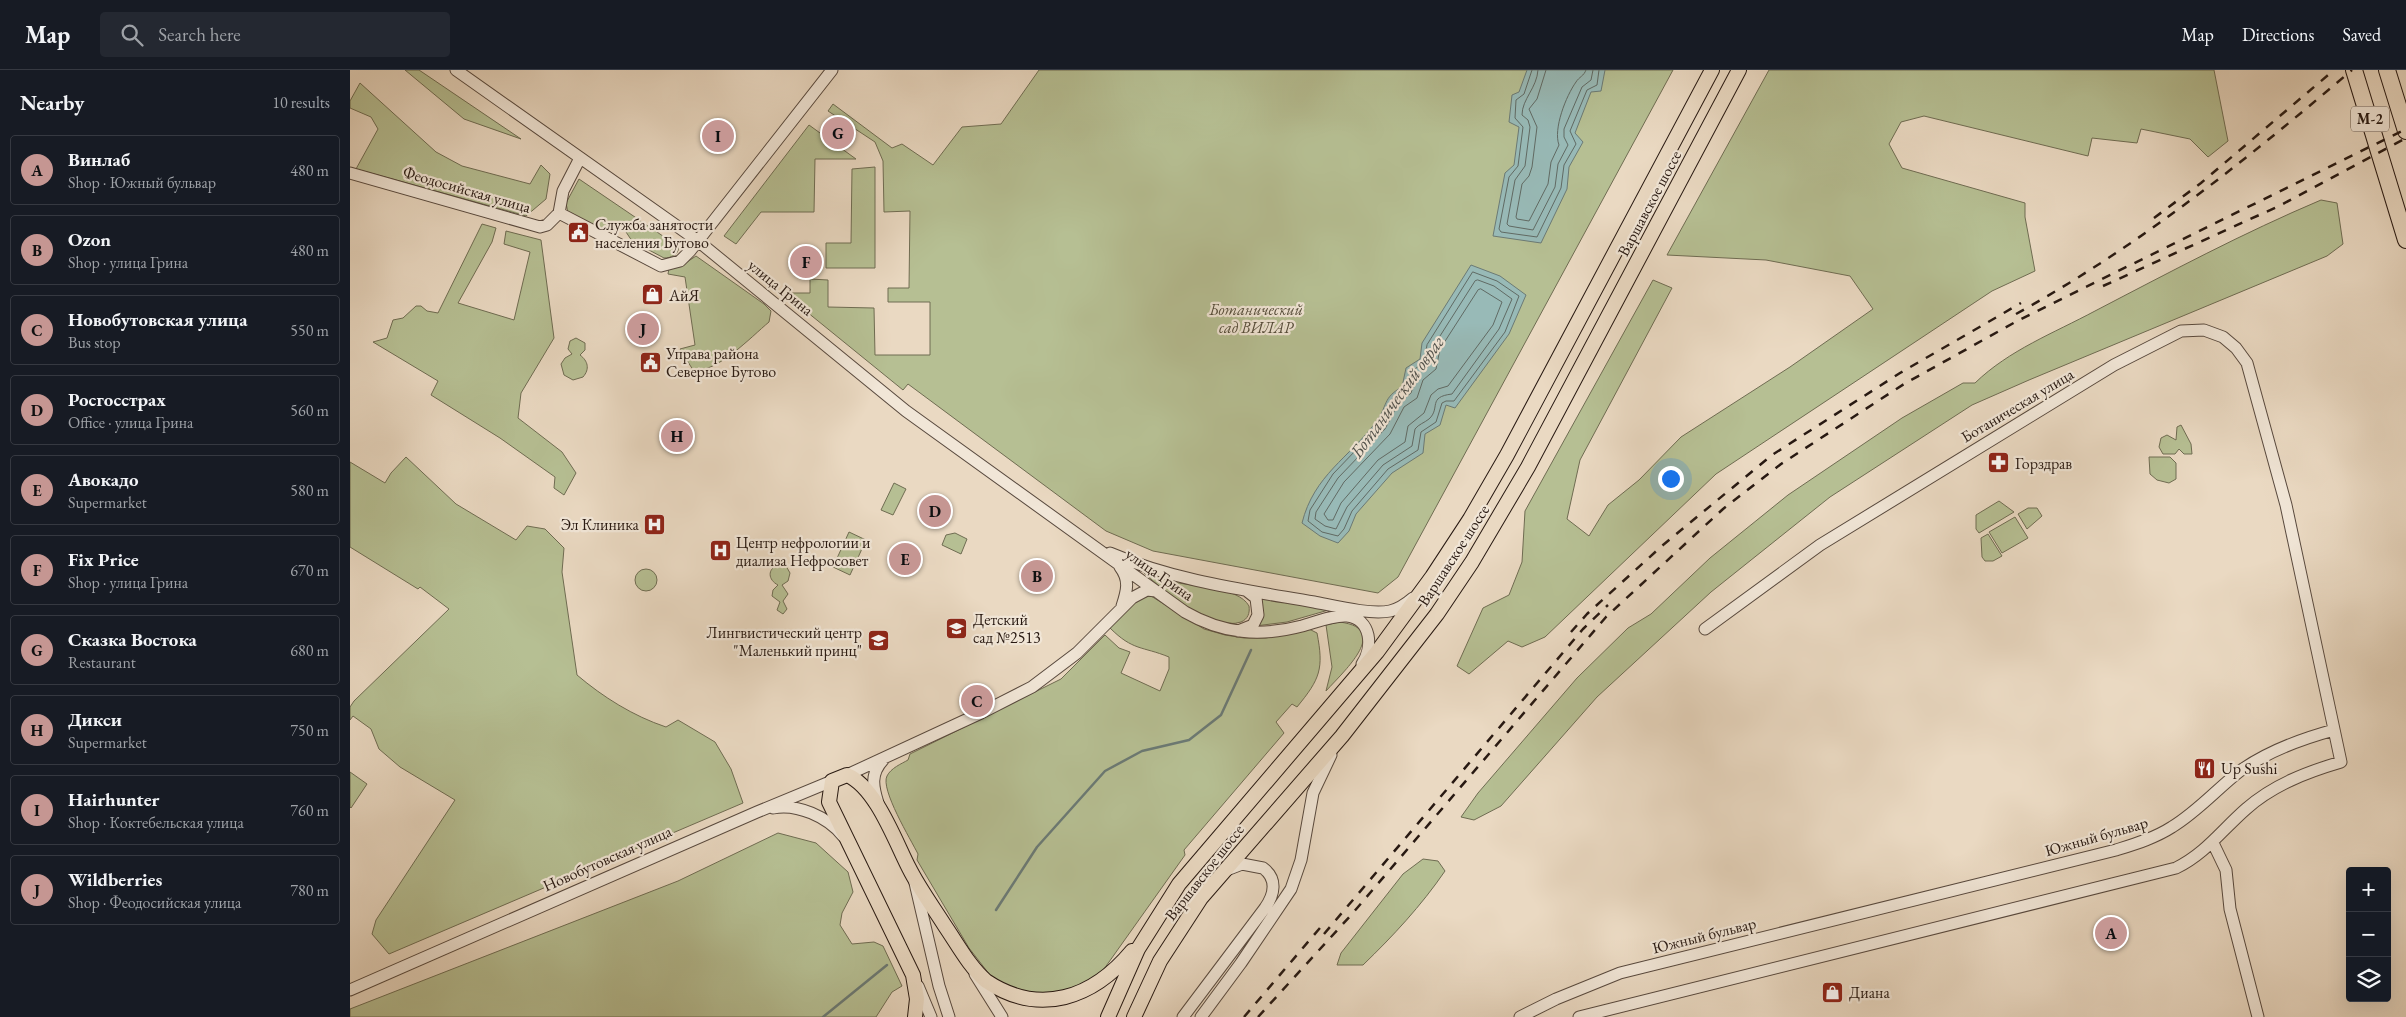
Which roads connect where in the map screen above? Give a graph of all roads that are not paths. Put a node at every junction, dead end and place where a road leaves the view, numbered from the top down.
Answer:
1 (456, 70) edge
2 (832, 70) edge
3 (1712, 70) edge
4 (1739, 70) edge
5 (2354, 70) edge
6 (2388, 75) edge
7 (2406, 131) edge
8 (580, 158) junction
9 (350, 173) edge
10 (559, 213) junction
11 (2406, 240) edge
12 (698, 241) junction
13 (1122, 562) junction
14 (1138, 578) junction
15 (1432, 578) junction
16 (1245, 590) junction
17 (1156, 591) junction
18 (1132, 598) junction
19 (1122, 606) junction
20 (1705, 629) dead end
21 (1227, 630) junction
22 (1338, 698) junction
23 (2334, 730) junction
24 (1342, 736) junction
25 (884, 759) junction
26 (847, 775) junction
27 (832, 782) junction
28 (879, 810) junction
29 (757, 812) junction
30 (2213, 843) junction
31 (849, 846) junction
32 (909, 869) junction
33 (1221, 873) junction
34 (1150, 929) junction
35 (968, 962) junction
36 (913, 975) junction
37 (350, 990) edge
38 (915, 1017) edge
39 (931, 1017) edge
40 (949, 1017) edge
41 (1002, 1017) edge
42 (1108, 1017) edge
43 (1134, 1017) edge
44 (1183, 1017) edge
45 (1201, 1017) edge
46 (1520, 1017) edge
47 (1579, 1017) edge
48 (2258, 1017) edge

1 - 8 street, улица Грина
2 - 12 street
3 - 15 main road, Варшавское шоссе
4 - 24 main road, Варшавское шоссе
5 - 11 highway, М-2
6 - 7 highway, М-2
8 - 10 street
8 - 12 street, улица Грина
9 - 10 street, Феодосийская улица
10 - 12 street
12 - 13 street, улица Грина
13 - 14 street, улица Грина
13 - 16 street, улица Грина
13 - 19 street
14 - 17 street, улица Грина
14 - 18 street
15 - 16 street, улица Грина
15 - 22 main road, Варшавское шоссе
16 - 21 street
17 - 18 street, Новобутовская улица
17 - 21 street, улица Грина
18 - 19 street, Новобутовская улица
19 - 25 street, Новобутовская улица
20 - 23 street, Ботаническая улица
21 - 22 street, улица Грина
22 - 34 main road, Варшавское шоссе
23 - 30 street
23 - 46 street, Южный бульвар
24 - 33 main road, Варшавское шоссе
24 - 45 street
25 - 26 street, Новобутовская улица
25 - 28 street
26 - 27 main road, Новобутовская улица
26 - 28 main road
27 - 29 street, Новобутовская улица
27 - 31 main road
28 - 32 main road
29 - 31 street
29 - 37 street, Новобутовская улица
30 - 47 street
30 - 48 street
31 - 36 main road
32 - 35 main road
32 - 40 street
33 - 43 main road, Варшавское шоссе
33 - 44 street
34 - 35 main road
34 - 42 main road, Варшавское шоссе
35 - 41 street
36 - 38 main road
36 - 39 street

